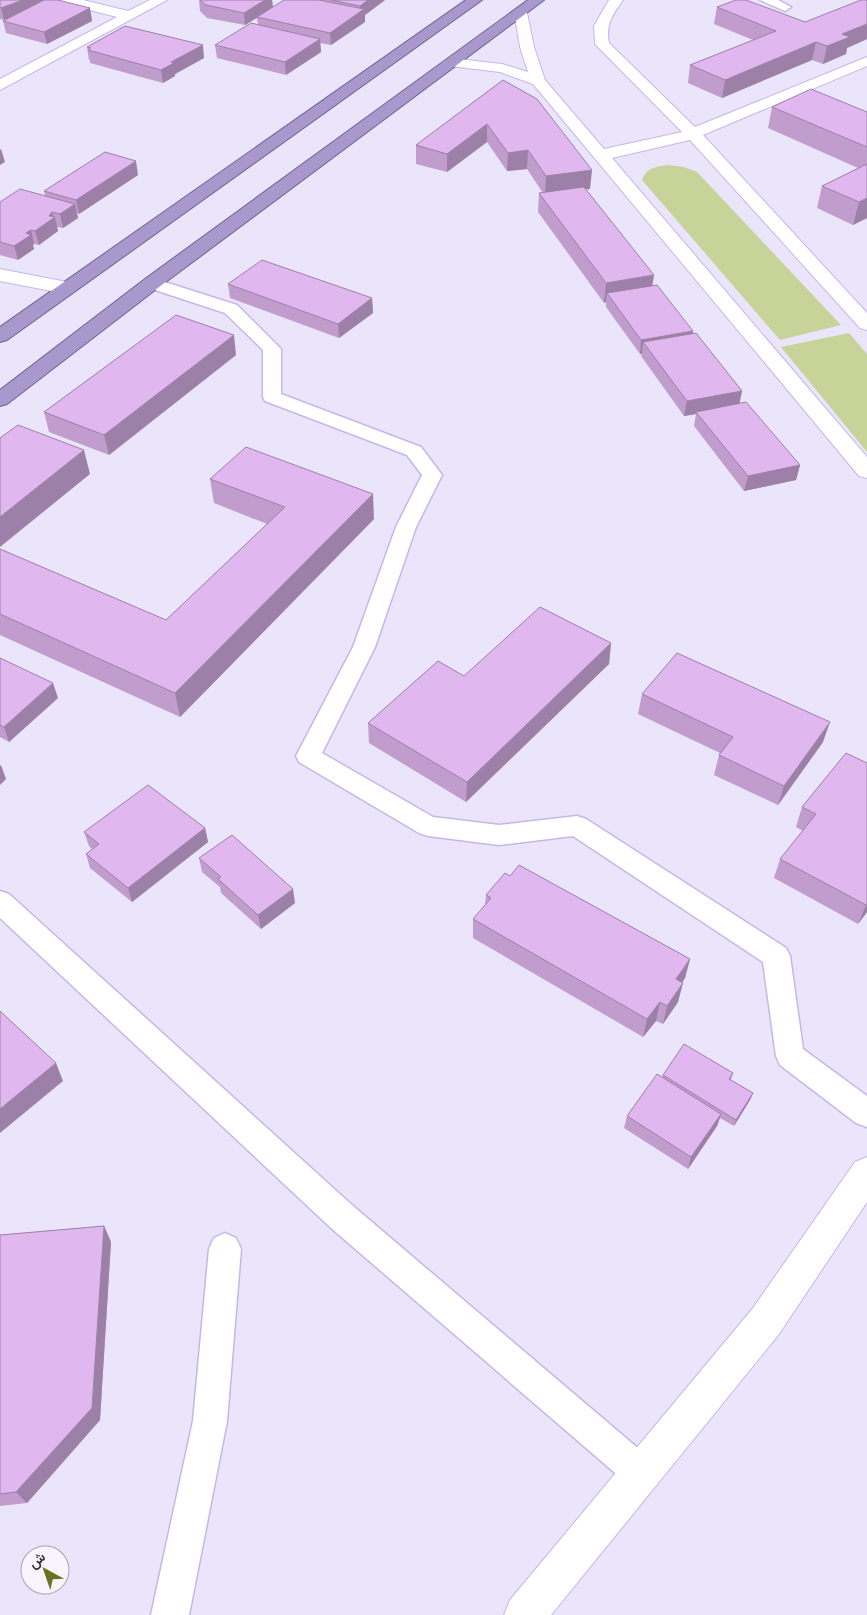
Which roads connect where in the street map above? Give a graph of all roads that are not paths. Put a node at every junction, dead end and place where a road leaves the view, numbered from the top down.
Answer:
1 (67, 0) edge
2 (160, 0) edge
3 (474, 0) edge
4 (537, 0) edge
5 (616, 0) edge
6 (766, 0) edge
7 (785, 7) dead end
8 (521, 11) junction
9 (130, 16) junction
10 (867, 61) edge
11 (450, 62) junction
12 (538, 81) junction
13 (0, 85) edge
14 (693, 134) junction
15 (602, 155) junction
16 (0, 275) edge
17 (152, 283) junction
18 (67, 288) junction
19 (867, 324) edge
20 (0, 336) edge
21 (0, 400) edge
22 (867, 471) edge
23 (0, 902) edge
24 (867, 1113) edge
25 (867, 1173) edge
26 (225, 1249) dead end
27 (641, 1473) junction
28 (170, 1615) edge
29 (525, 1615) edge

1 - 9 street
2 - 9 street
3 - 18 highway
4 - 8 highway
5 - 14 street
6 - 7 lane
8 - 11 highway
8 - 12 street
9 - 13 street
10 - 14 street
11 - 12 street
11 - 17 highway
12 - 15 street
14 - 15 street
14 - 19 street
15 - 22 street
16 - 18 street
17 - 21 highway
17 - 24 lane
18 - 20 highway
23 - 27 lane
25 - 27 street
26 - 28 lane
27 - 29 street

